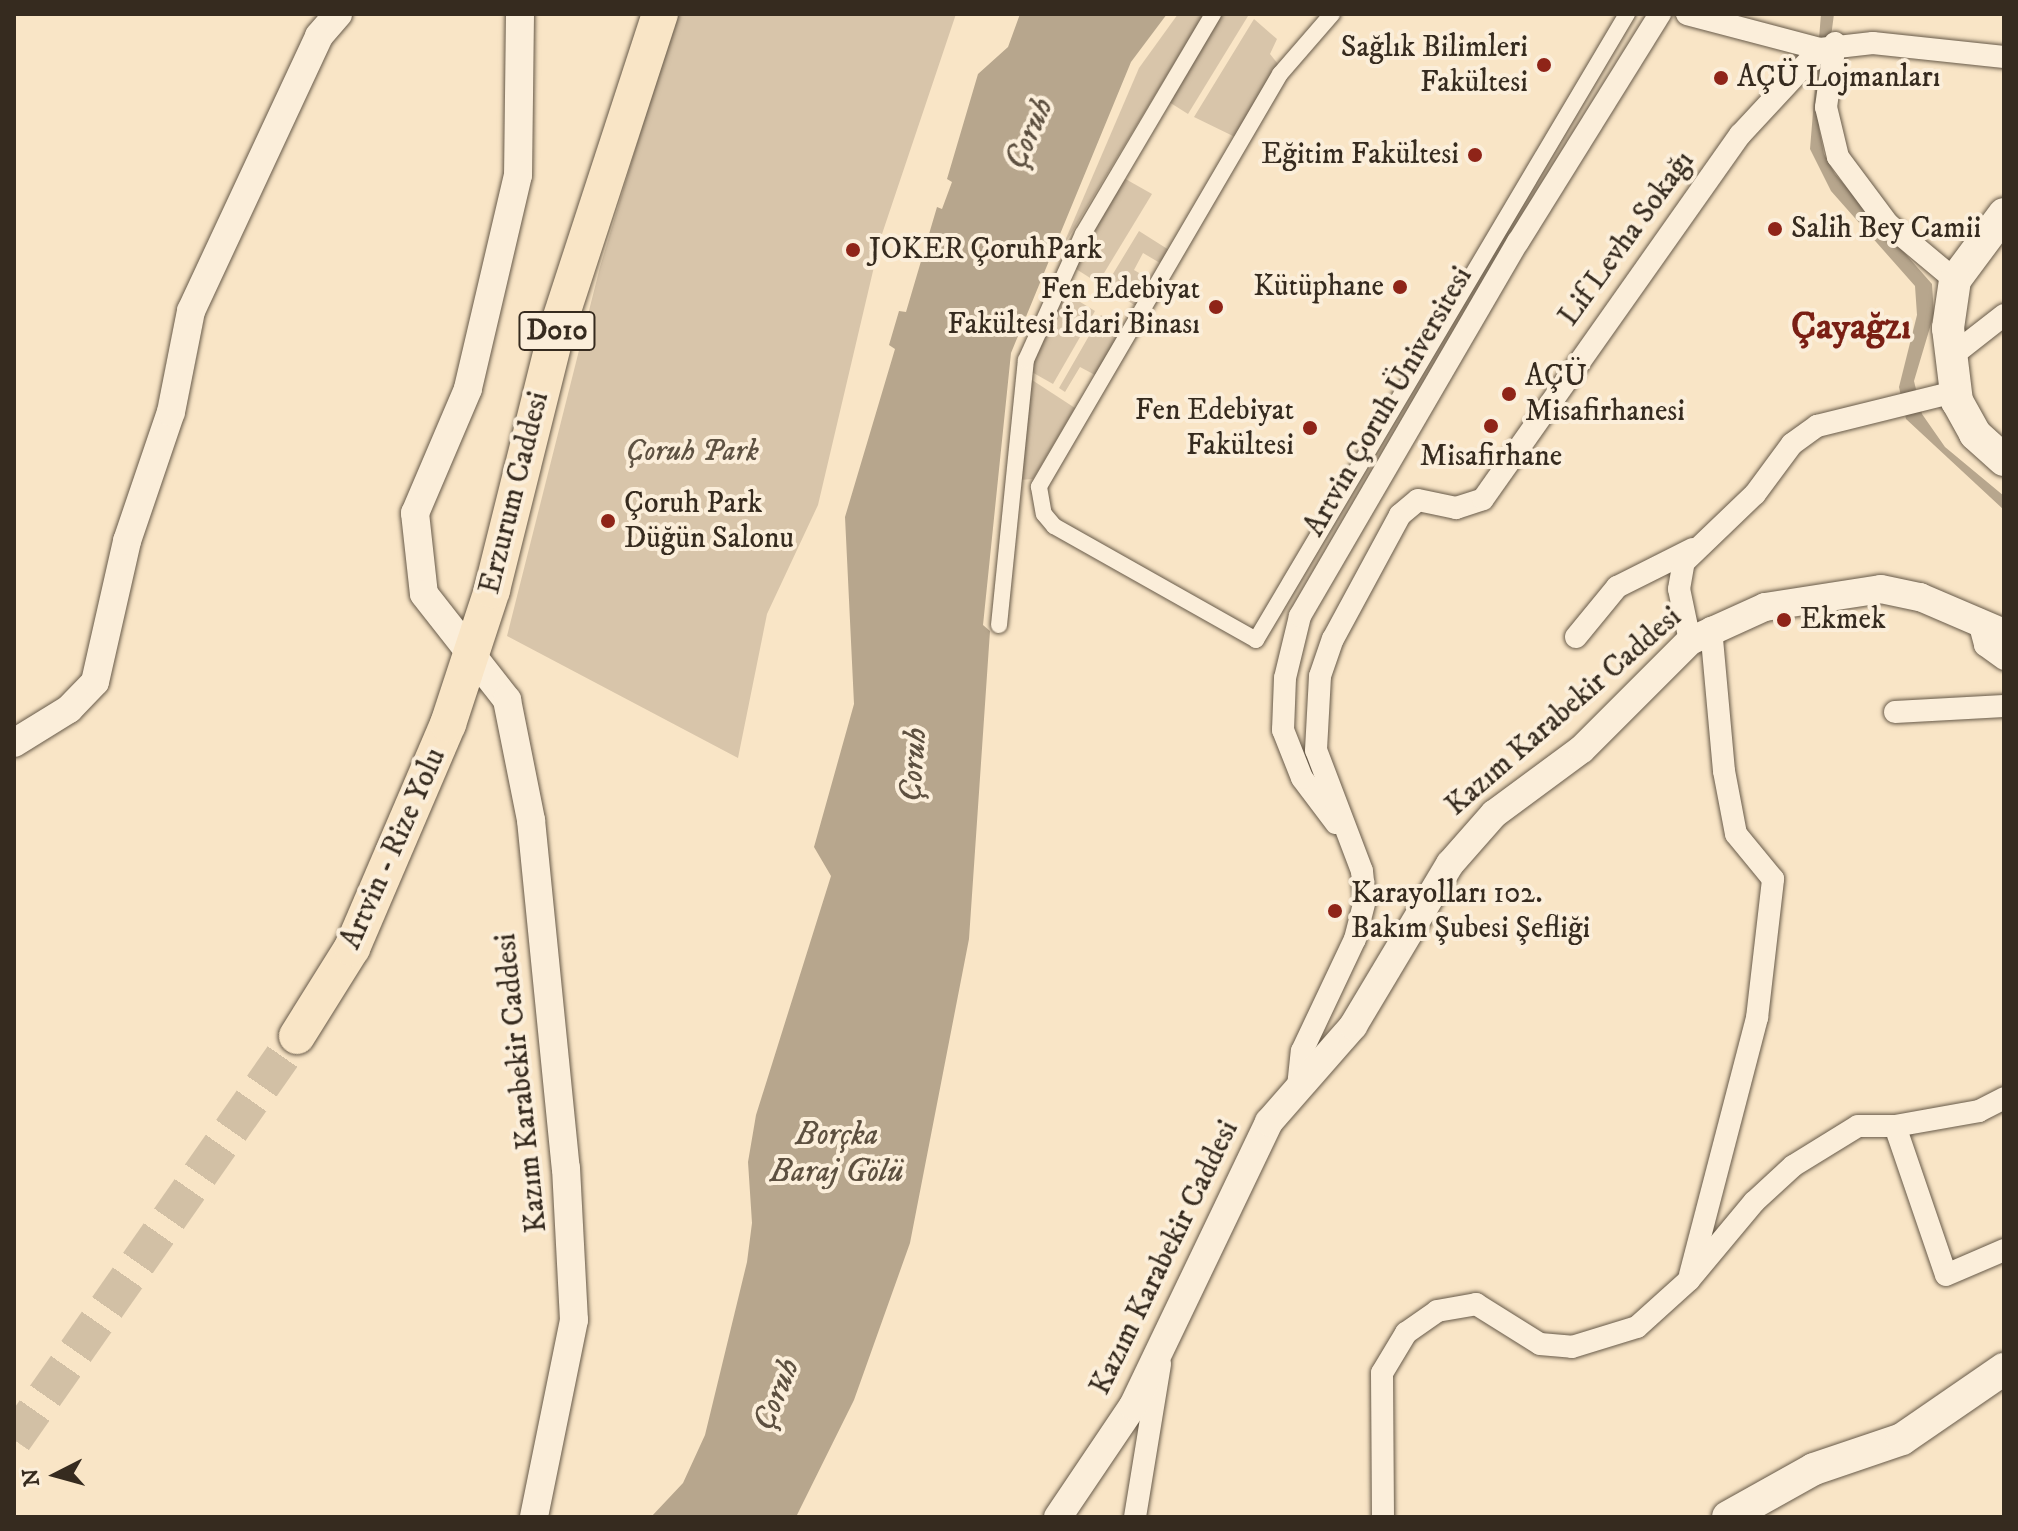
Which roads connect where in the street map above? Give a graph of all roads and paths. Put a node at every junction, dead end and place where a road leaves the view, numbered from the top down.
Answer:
1 (338, 14) edge
2 (520, 14) edge
3 (660, 14) edge
4 (1213, 14) edge
5 (1332, 14) edge
6 (1627, 14) edge
7 (1660, 14) edge
8 (1687, 14) edge
9 (1827, 46) junction
10 (2004, 57) edge
11 (2004, 214) edge
12 (1955, 280) junction
13 (2004, 315) edge
14 (1949, 358) junction
15 (1954, 392) junction
16 (2004, 460) edge
17 (1693, 549) junction
18 (999, 625) dead end
19 (1992, 627) edge
20 (1701, 635) junction
21 (1576, 637) dead end
22 (472, 652) junction
23 (2004, 659) edge
24 (2004, 706) edge
25 (1895, 712) dead end
26 (14, 743) edge
27 (1347, 836) junction
28 (297, 1036) tunnel mouth
29 (1298, 1087) junction
30 (2004, 1098) edge
31 (1895, 1126) junction
32 (2004, 1250) edge
33 (1689, 1280) junction
34 (1163, 1348) junction
35 (2004, 1369) edge
36 (534, 1517) edge
37 (1058, 1517) edge
38 (1135, 1517) edge
39 (1383, 1517) edge
40 (1728, 1517) edge

1 - 26 street
2 - 22 street, Kazım Karabekir Caddesi
3 - 22 main road, Erzurum Caddesi / D010
4 - 18 street
5 - 6 street
7 - 27 street, Artvin Çoruh Üniversitesi
8 - 9 street
9 - 10 street
9 - 12 street
9 - 27 street, Lif Levha Sokağı
11 - 12 main road
12 - 14 main road
13 - 14 street
14 - 15 main road
15 - 16 main road
15 - 17 street
17 - 20 street
17 - 21 street
19 - 20 street, Kazım Karabekir Caddesi
19 - 23 street
20 - 29 street, Kazım Karabekir Caddesi
20 - 33 street
22 - 28 main road, Artvin - Rize Yolu / D010
22 - 36 street, Kazım Karabekir Caddesi
24 - 25 street
27 - 29 street, Lif Levha Sokağı
29 - 34 street, Kazım Karabekir Caddesi
30 - 31 street
31 - 32 street
31 - 33 street
33 - 39 street
34 - 37 street, Kazım Karabekir Caddesi
34 - 38 street
35 - 40 main road

